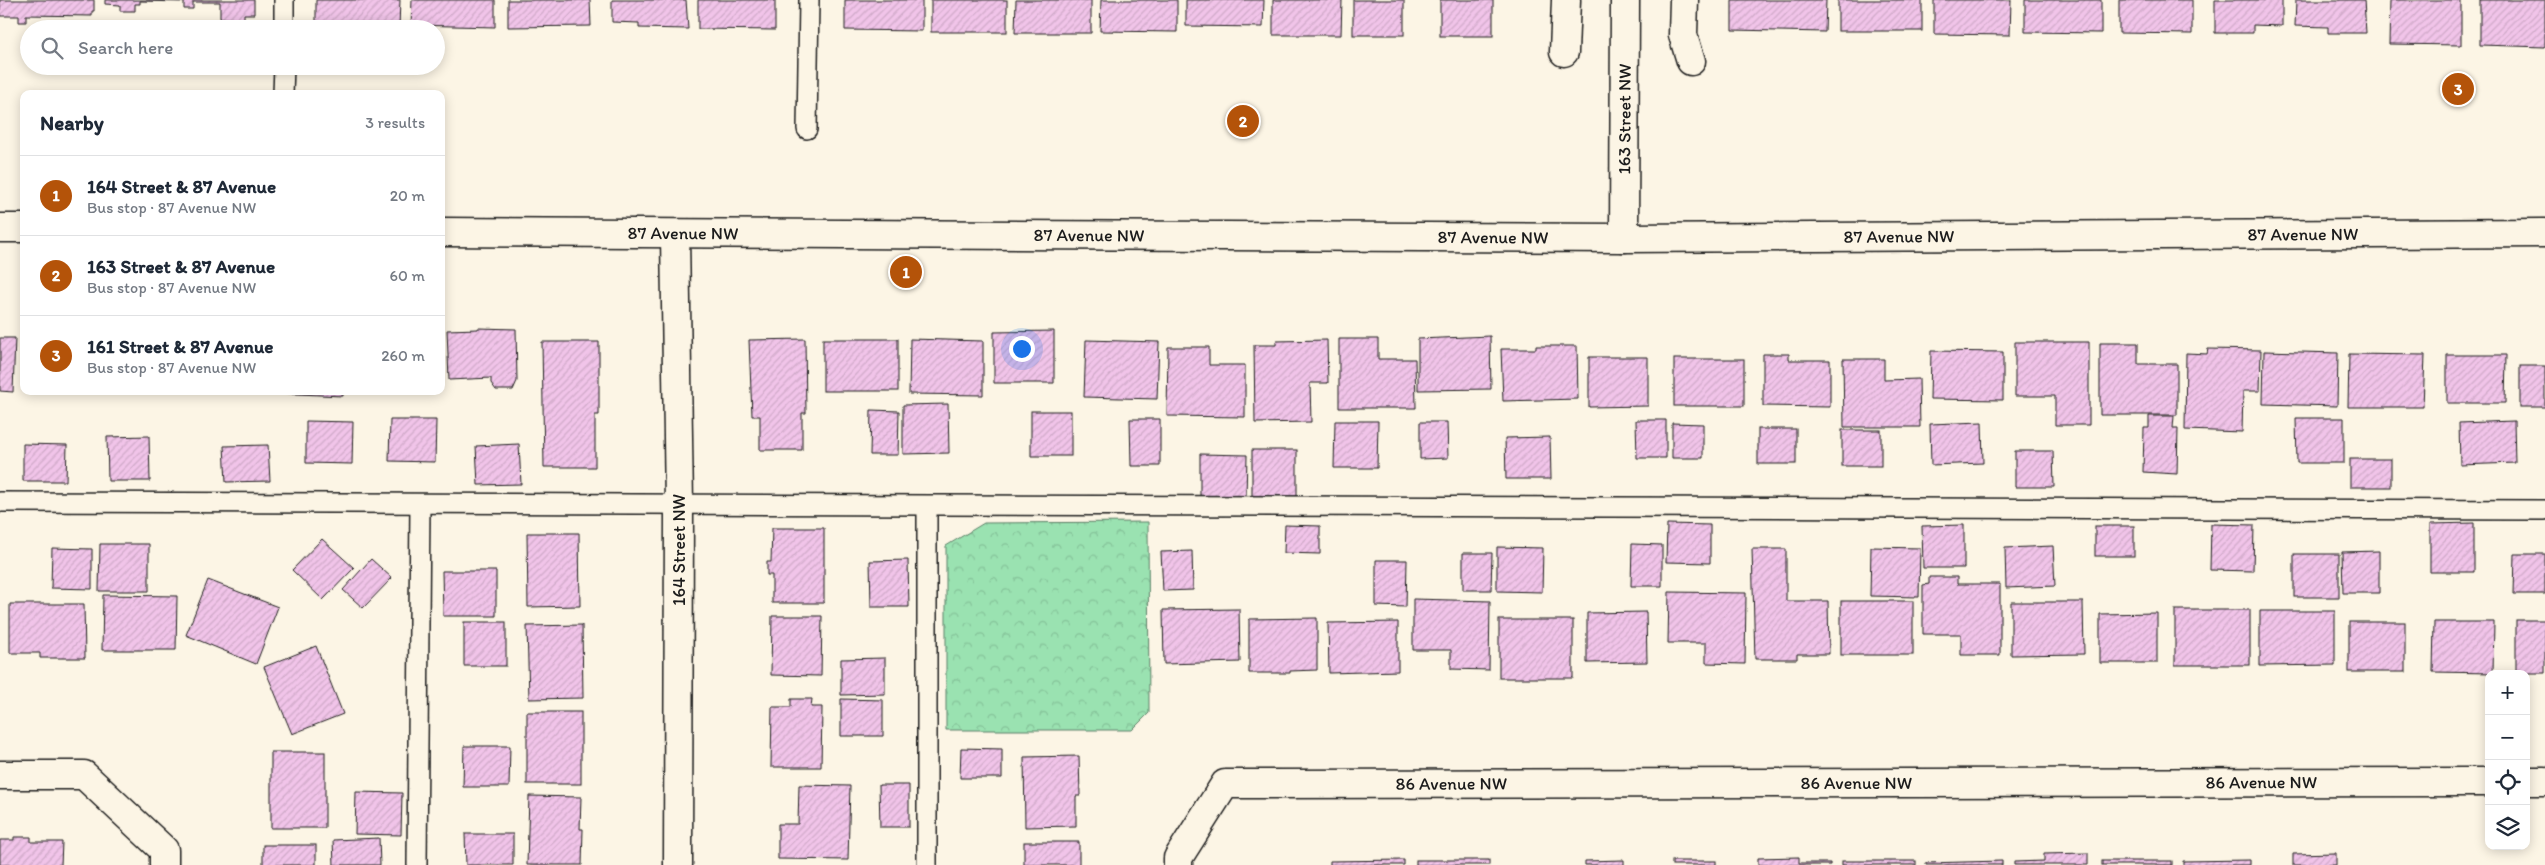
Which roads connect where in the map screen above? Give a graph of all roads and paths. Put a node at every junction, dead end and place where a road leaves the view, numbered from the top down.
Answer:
1 (284, 0) edge
2 (810, 0) edge
3 (1566, 0) edge
4 (1625, 0) edge
5 (1684, 0) edge
6 (284, 20) edge
7 (1564, 52) dead end
8 (1691, 61) dead end
9 (284, 75) edge
10 (283, 90) edge
11 (806, 129) dead end
12 (0, 228) edge
13 (20, 228) edge
14 (445, 232) edge
15 (2545, 233) edge
16 (676, 235) junction
17 (1624, 238) junction
18 (0, 502) edge
19 (420, 504) junction
20 (679, 505) junction
21 (927, 506) junction
22 (2545, 510) edge
23 (0, 775) edge
24 (2545, 781) edge
25 (2485, 782) edge
26 (2530, 782) edge
27 (164, 858) edge
28 (418, 865) edge
29 (678, 865) edge
30 (927, 865) edge
31 (1178, 865) edge

1 - 6 lane
2 - 11 lane
3 - 7 main road
4 - 17 main road, 163 Street NW
5 - 8 main road
9 - 10 lane
12 - 13 main road
14 - 16 main road, 87 Avenue NW
15 - 17 main road, 87 Avenue NW
16 - 17 main road, 87 Avenue NW
16 - 20 main road, 164 Street NW
18 - 19 lane
19 - 20 lane
19 - 28 lane
20 - 21 lane
20 - 29 main road, 164 Street NW
21 - 22 lane
21 - 30 lane
23 - 27 main road
24 - 26 main road
25 - 31 main road, 86 Avenue NW

